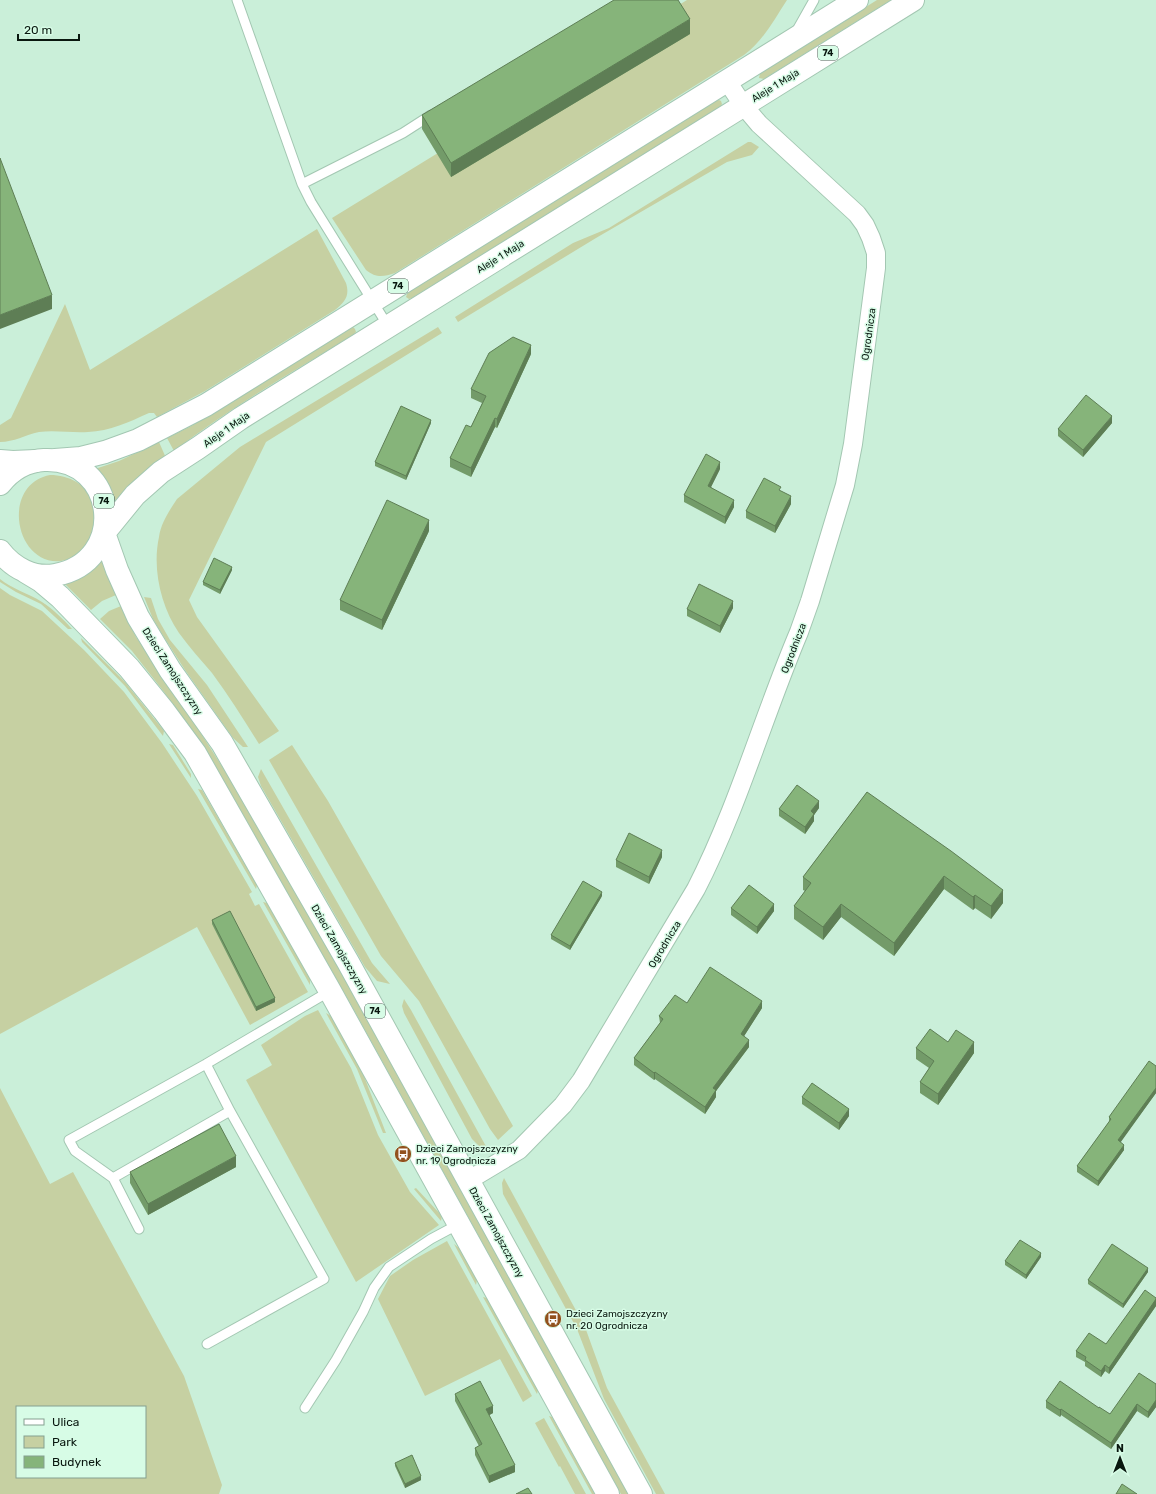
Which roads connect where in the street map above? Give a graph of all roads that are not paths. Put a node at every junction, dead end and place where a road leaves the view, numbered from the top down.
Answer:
1 (237, 0) edge
2 (814, 0) edge
3 (858, 0) edge
4 (913, 0) edge
5 (791, 41) junction
6 (727, 81) junction
7 (744, 105) junction
8 (437, 112) edge
9 (302, 184) junction
10 (373, 301) junction
11 (388, 326) junction
12 (45, 460) junction
13 (0, 461) edge
14 (0, 484) edge
15 (104, 533) junction
16 (0, 551) edge
17 (26, 572) junction
18 (330, 991) junction
19 (206, 1064) junction
20 (230, 1111) junction
21 (113, 1178) junction
22 (469, 1180) junction
23 (459, 1224) junction
24 (139, 1228) dead end
25 (207, 1344) dead end
26 (305, 1408) dead end
27 (608, 1494) edge
28 (641, 1494) edge

1 - 9 lane
2 - 5 lane
3 - 5 main road, 74
4 - 7 main road, Aleje 1 Maja / 74
5 - 6 main road, 74
6 - 7 street, Ogrodnicza
6 - 10 main road, 74
7 - 11 main road, Aleje 1 Maja / 74
7 - 22 street, Ogrodnicza
8 - 9 lane
9 - 10 lane
10 - 11 lane
10 - 12 main road, 74
11 - 15 main road, Aleje 1 Maja / 74
12 - 13 main road
12 - 14 main road, 74
12 - 15 main road, 74
15 - 17 main road, 74
15 - 22 main road, Dzieci Zamojszczyzny / 74
16 - 17 main road, 74
17 - 18 main road, 74
18 - 19 lane
18 - 23 main road, 74
19 - 20 lane
19 - 21 lane
20 - 21 lane
20 - 25 lane
21 - 24 lane
22 - 28 main road, Dzieci Zamojszczyzny / 74
23 - 26 lane
23 - 27 main road, 74

